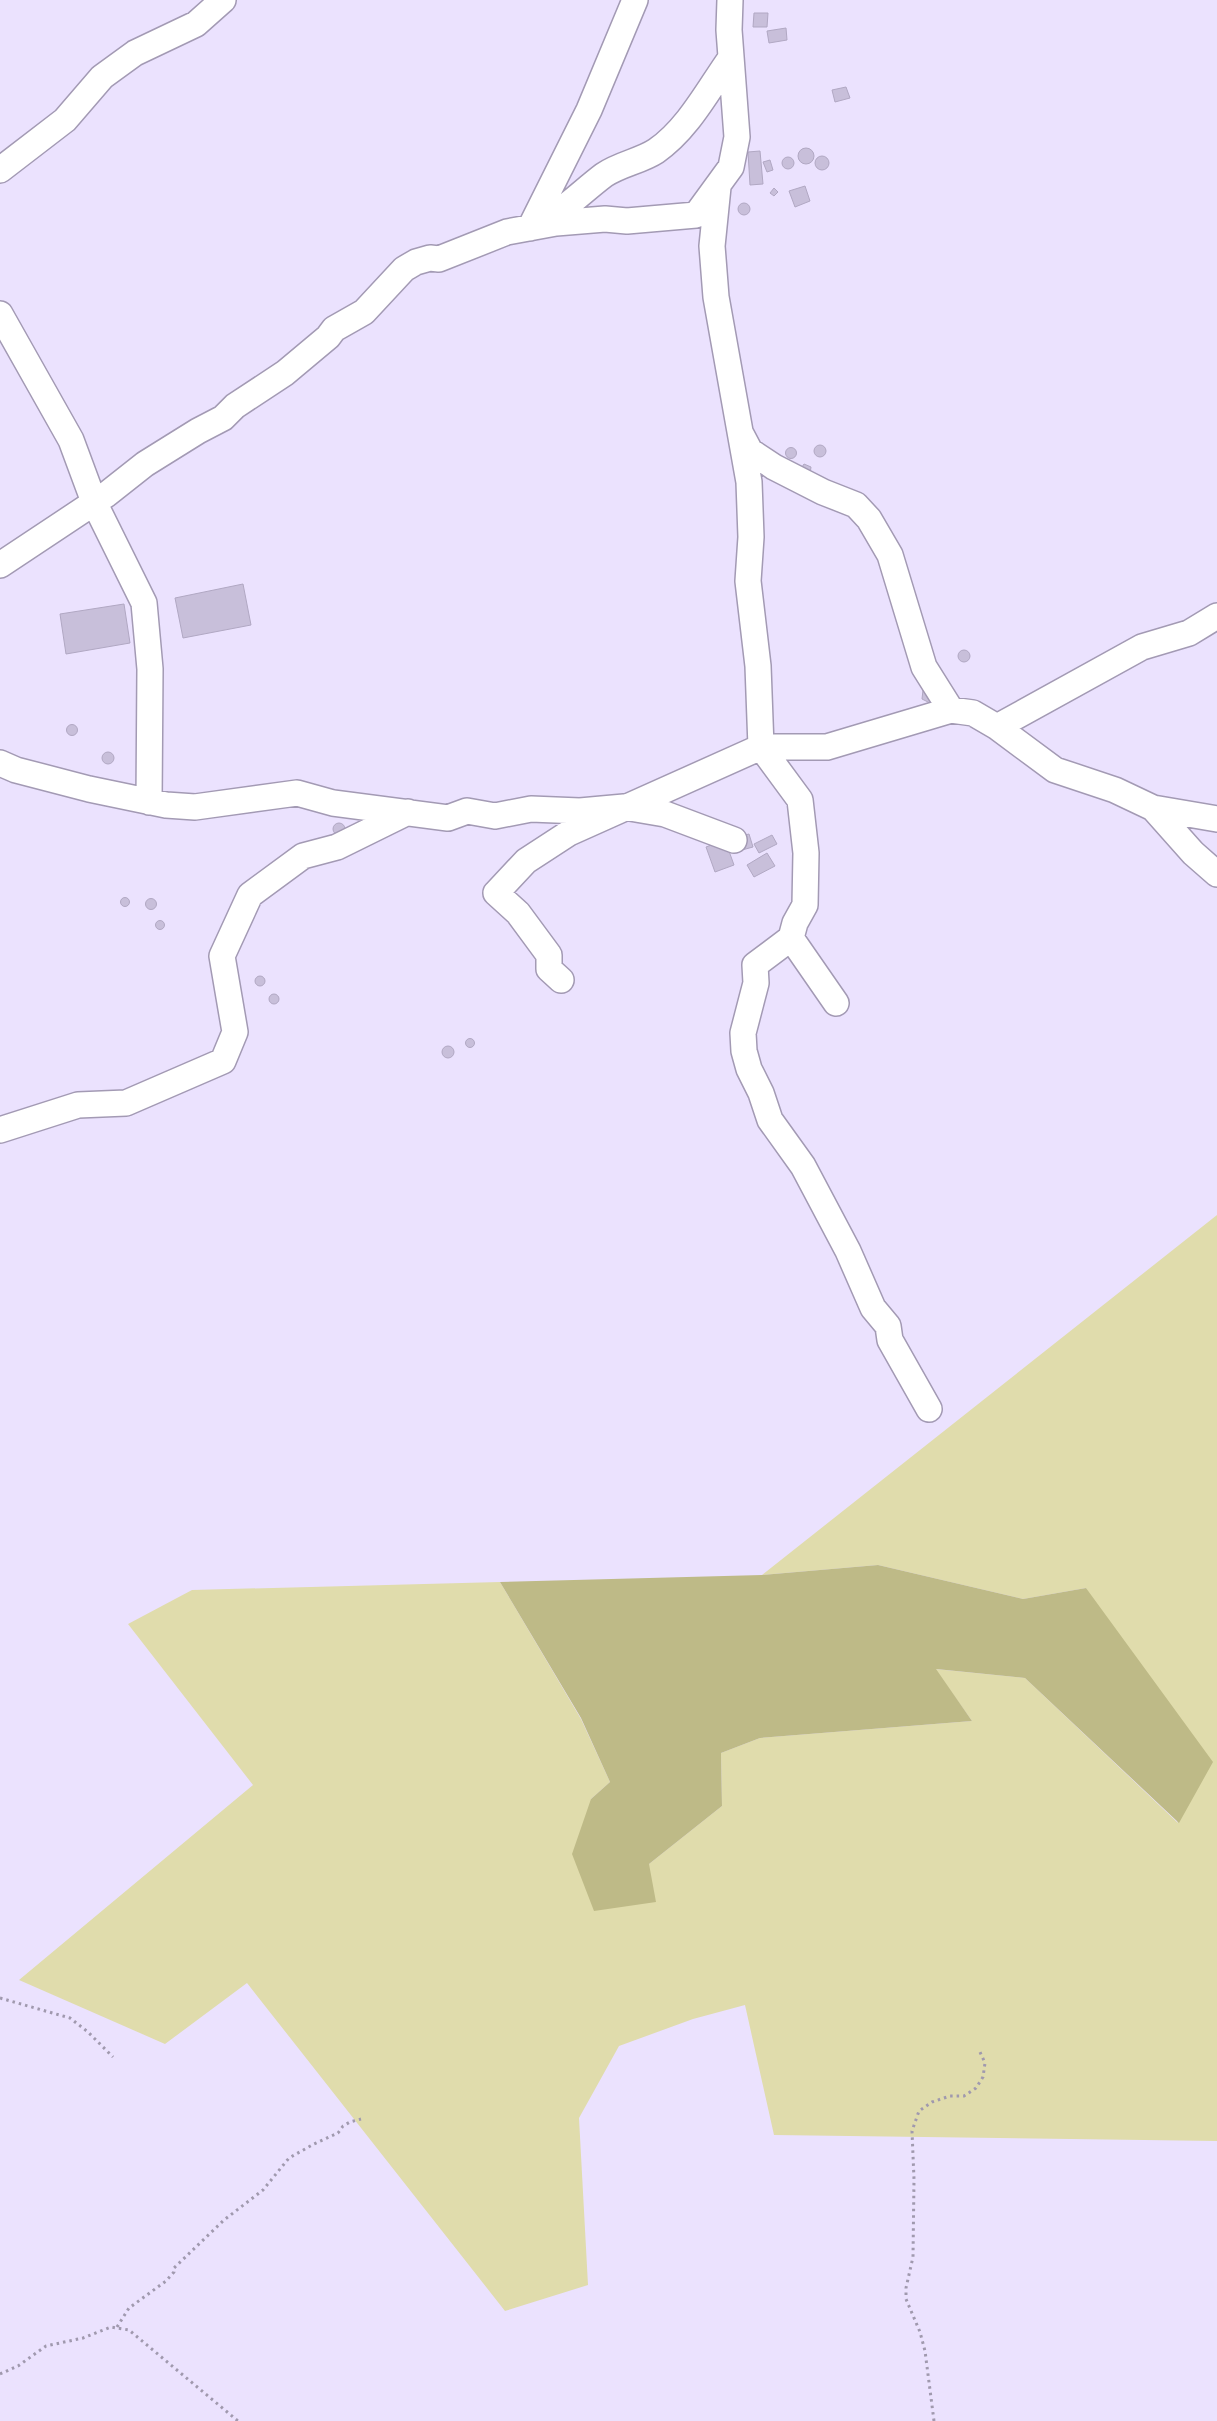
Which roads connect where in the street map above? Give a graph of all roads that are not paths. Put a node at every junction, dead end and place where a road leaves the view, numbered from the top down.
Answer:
1 (222, 0) edge
2 (635, 0) edge
3 (730, 0) edge
4 (730, 60) junction
5 (0, 170) edge
6 (718, 187) junction
7 (530, 228) junction
8 (0, 314) edge
9 (738, 428) junction
10 (94, 502) junction
11 (0, 565) edge
12 (1217, 616) edge
13 (951, 710) junction
14 (997, 727) junction
15 (762, 747) junction
16 (0, 763) edge
17 (149, 802) junction
18 (624, 807) junction
19 (1153, 808) junction
20 (408, 812) junction
21 (1217, 819) edge
22 (734, 840) dead end
23 (1217, 874) edge
24 (791, 938) junction
25 (561, 980) dead end
26 (836, 1003) dead end
27 (0, 1130) edge
28 (929, 1409) dead end

1 - 5 street
2 - 7 street
3 - 4 street
4 - 6 street
4 - 7 street
6 - 7 street
6 - 9 street
7 - 10 street
8 - 10 street
9 - 13 street
9 - 15 street
10 - 11 street
10 - 17 street
12 - 14 street
13 - 14 street
13 - 15 street
14 - 19 street
15 - 18 street
15 - 24 street
16 - 17 street
17 - 20 street
18 - 20 street
18 - 22 street
18 - 25 street
19 - 21 street
19 - 23 street
20 - 27 street
24 - 26 street
24 - 28 street

